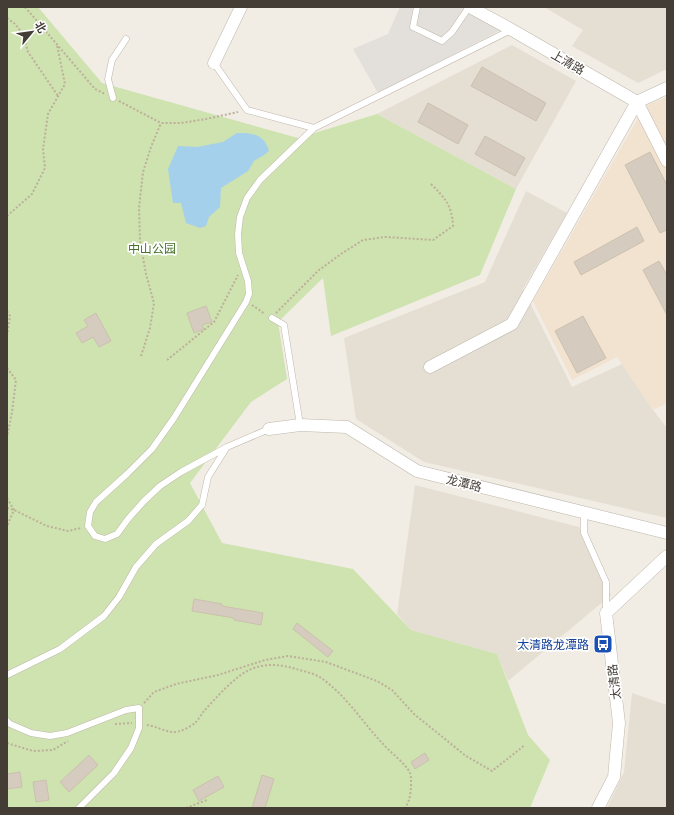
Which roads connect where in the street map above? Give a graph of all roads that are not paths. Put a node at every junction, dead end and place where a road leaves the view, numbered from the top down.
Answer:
1 (241, 7) edge
2 (417, 7) edge
3 (470, 7) edge
4 (512, 30) junction
5 (126, 39) dead end
6 (214, 63) joint
7 (667, 88) edge
8 (113, 98) road end
9 (638, 102) junction
10 (314, 128) junction
11 (667, 161) edge
12 (272, 318) road end
13 (430, 367) dead end
14 (300, 425) junction
15 (269, 429) joint
16 (227, 447) junction
17 (584, 513) junction
18 (667, 534) edge
19 (667, 556) edge
20 (606, 613) junction
21 (7, 675) edge
22 (7, 721) edge
23 (79, 808) edge
24 (598, 808) edge

1 - 6 street
2 - 3 lane
3 - 4 street, 上清路
4 - 9 street, 上清路
4 - 10 lane
5 - 8 lane
6 - 10 lane
7 - 9 street
9 - 11 street
9 - 13 street
10 - 16 lane
12 - 14 lane
14 - 15 street, 龙潭路
14 - 17 street, 龙潭路
15 - 16 lane
16 - 21 lane
17 - 18 street, 龙潭路
17 - 20 lane
19 - 20 street
20 - 24 street, 太清路
22 - 23 lane

